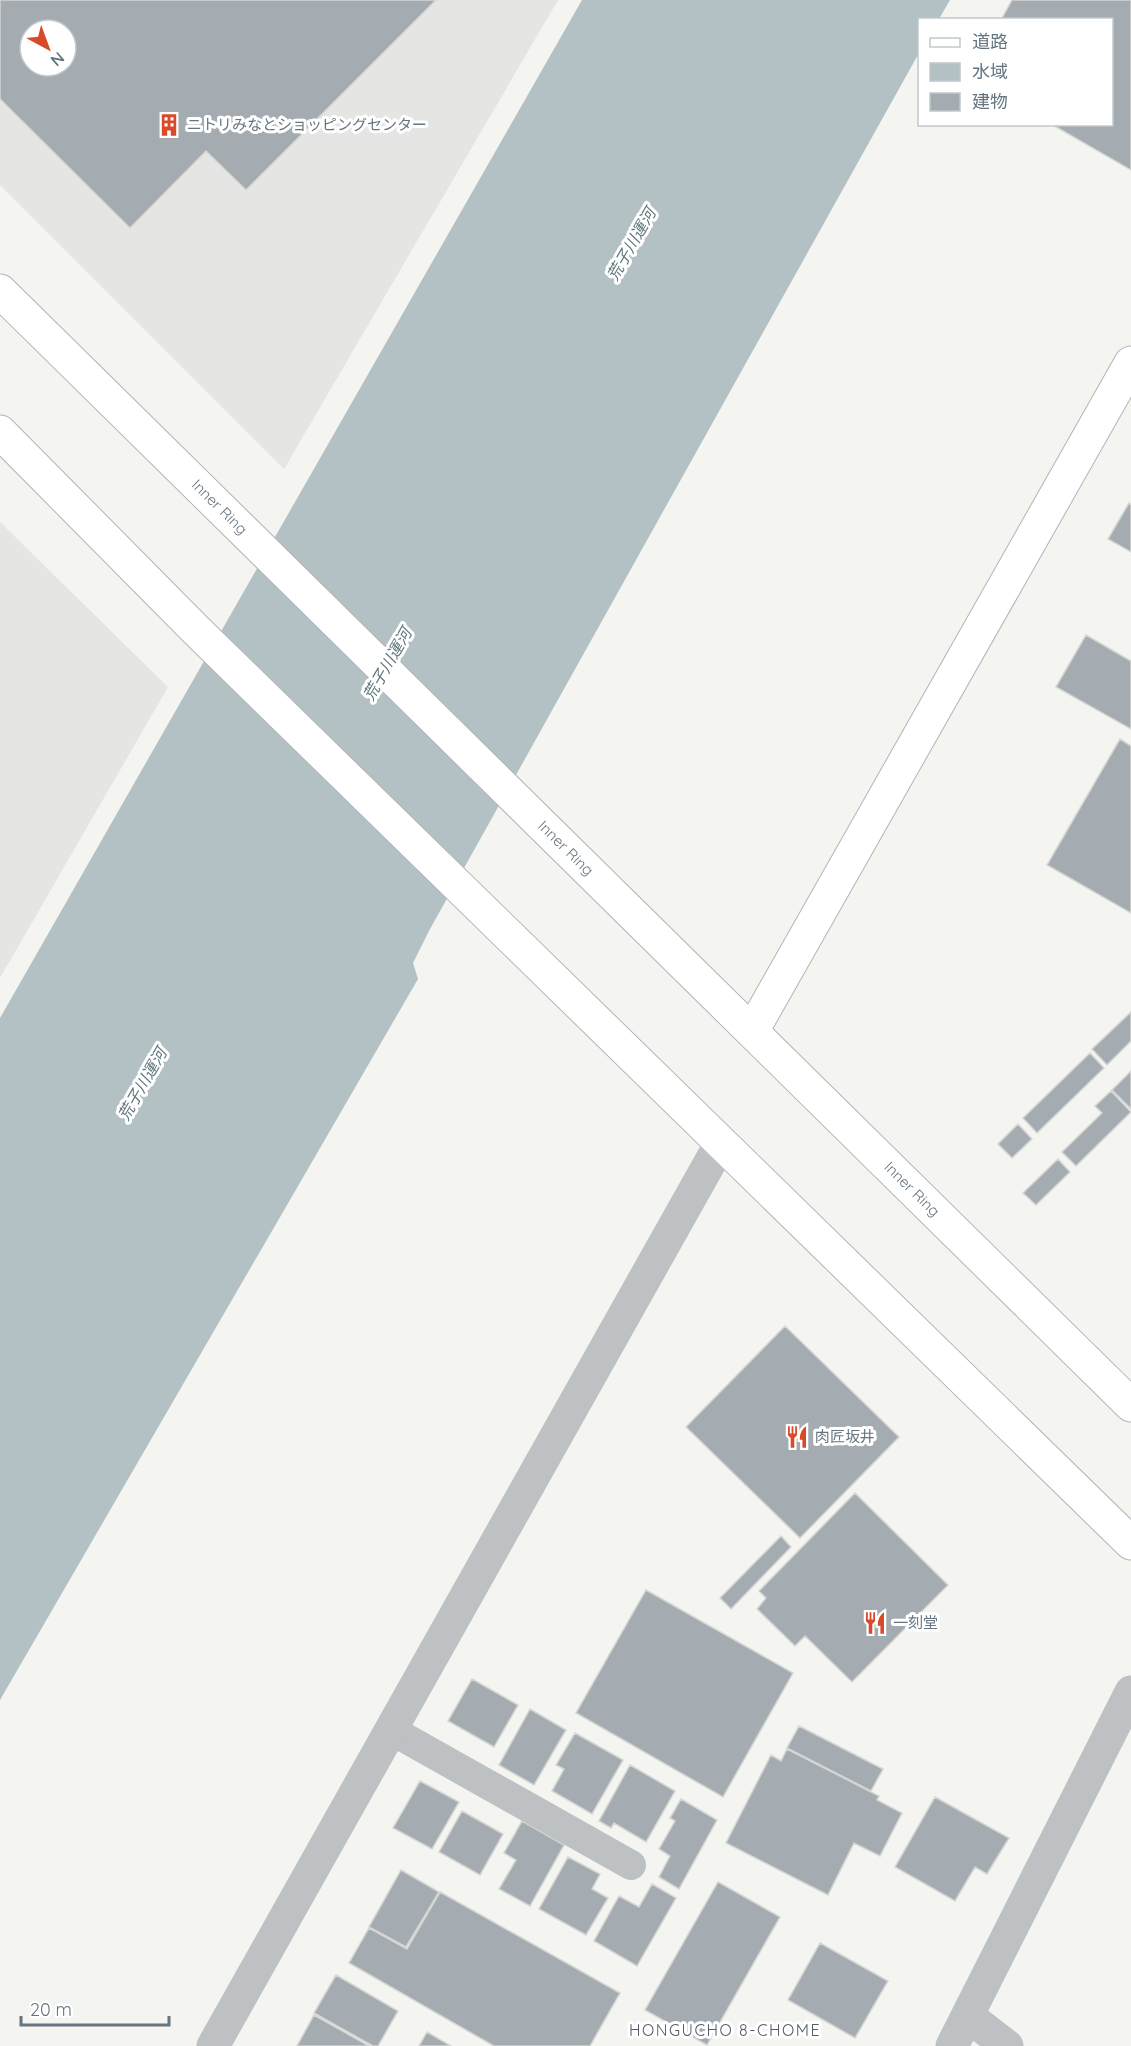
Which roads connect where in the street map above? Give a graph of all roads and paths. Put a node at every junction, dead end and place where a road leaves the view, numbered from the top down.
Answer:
1 (0, 291) edge
2 (1131, 363) edge
3 (0, 432) edge
4 (752, 1031) junction
5 (721, 1143) junction
6 (1131, 1405) edge
7 (1131, 1543) edge
8 (1131, 1692) edge
9 (391, 1730) junction
10 (632, 1865) dead end
11 (968, 2016) junction
12 (213, 2046) edge
13 (952, 2046) edge
14 (1007, 2046) edge

1 - 4 main road, Inner Ring
2 - 4 main road
3 - 5 main road
4 - 6 main road, Inner Ring
5 - 7 main road
5 - 9 street
8 - 11 street
9 - 10 lane
9 - 12 street
11 - 13 street
11 - 14 street

